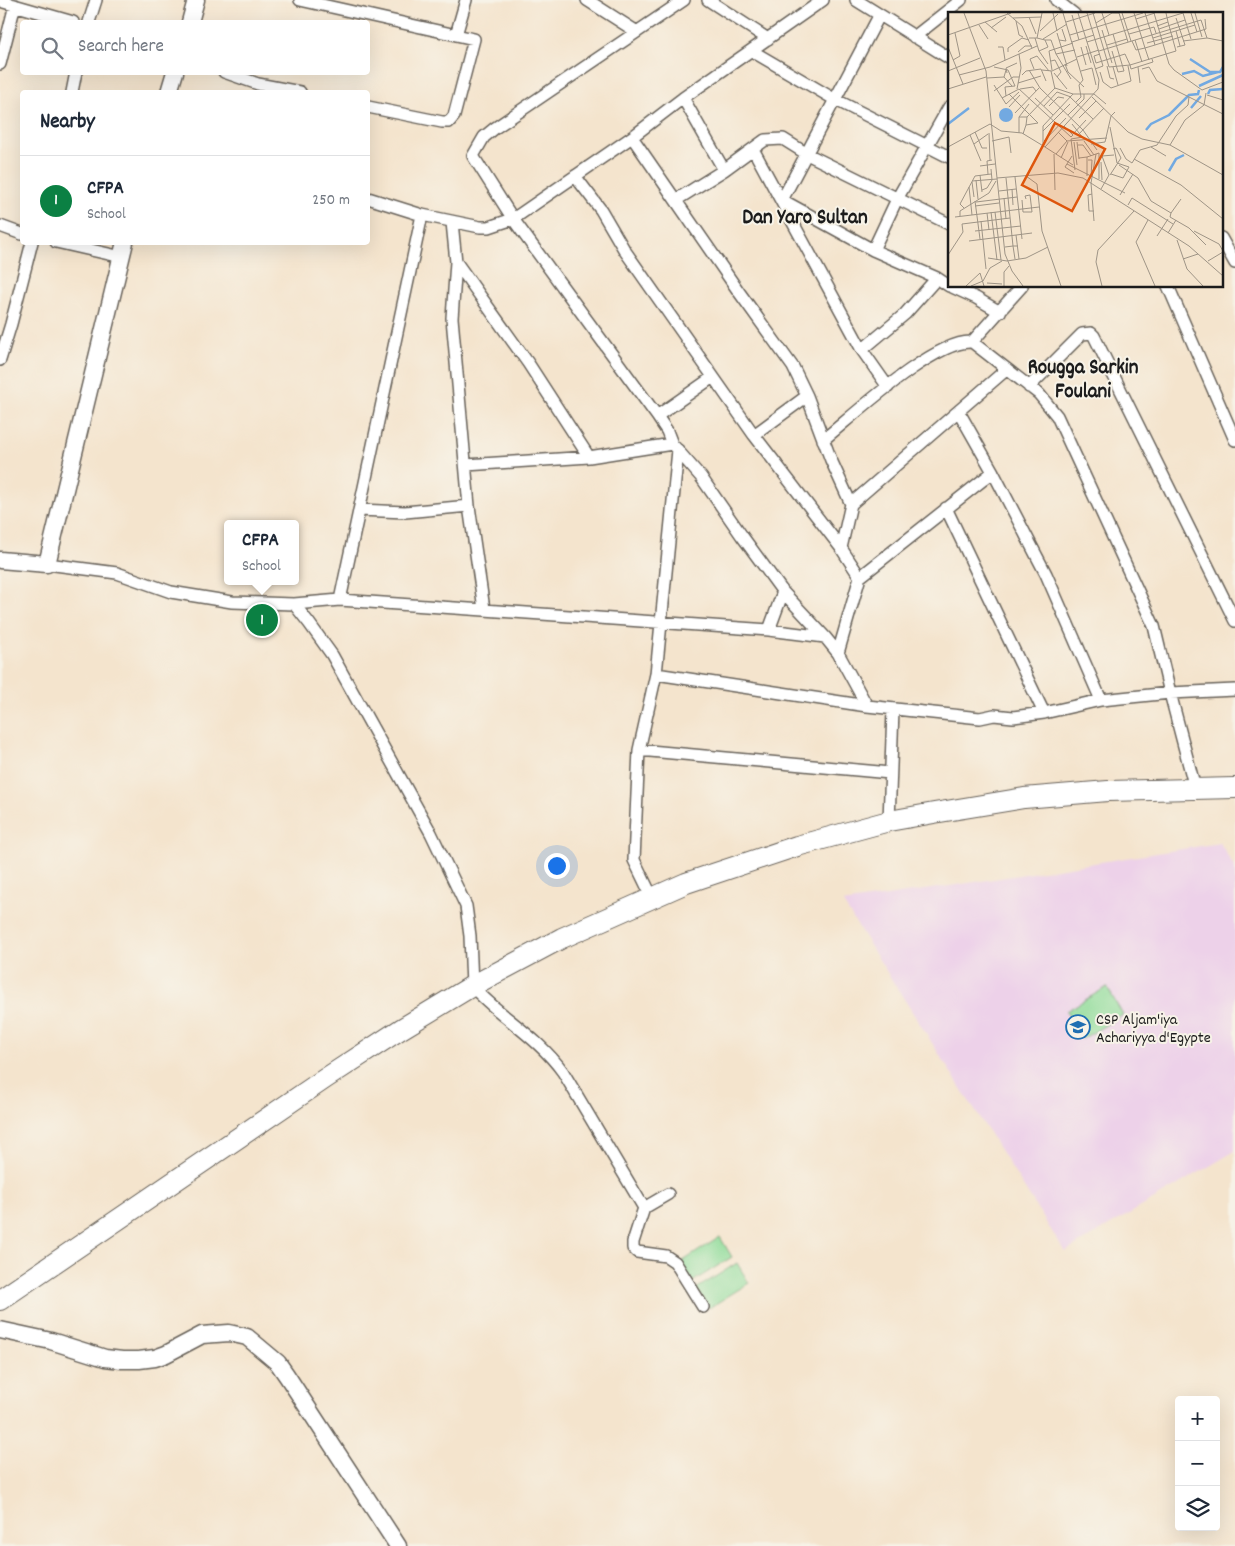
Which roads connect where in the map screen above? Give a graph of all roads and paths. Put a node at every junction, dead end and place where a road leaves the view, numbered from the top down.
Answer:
1 (96, 0) edge
2 (196, 0) edge
3 (300, 0) edge
4 (466, 0) edge
5 (587, 0) edge
6 (684, 0) edge
7 (708, 0) edge
8 (823, 0) edge
9 (856, 0) edge
10 (961, 0) edge
11 (1056, 0) edge
12 (0, 1) edge
13 (15, 5) junction
14 (1071, 12) edge
15 (879, 16) junction
16 (66, 20) edge
17 (90, 20) edge
18 (191, 20) edge
19 (637, 32) junction
20 (456, 35) junction
21 (914, 37) junction
22 (768, 39) junction
23 (752, 51) junction
24 (948, 57) edge
25 (0, 64) edge
26 (75, 75) edge
27 (174, 75) edge
28 (232, 75) edge
29 (72, 90) edge
30 (170, 90) edge
31 (290, 90) edge
32 (683, 98) junction
33 (834, 99) junction
34 (370, 107) edge
35 (948, 109) edge
36 (632, 137) junction
37 (926, 146) junction
38 (753, 149) junction
39 (807, 154) junction
40 (948, 157) edge
41 (724, 170) junction
42 (575, 176) junction
43 (370, 199) edge
44 (897, 199) junction
45 (676, 200) junction
46 (782, 200) junction
47 (422, 215) junction
48 (513, 219) junction
49 (452, 222) junction
50 (948, 224) edge
51 (0, 226) edge
52 (20, 233) edge
53 (1222, 240) edge
54 (31, 245) edge
55 (81, 245) edge
56 (123, 250) edge
57 (873, 250) junction
58 (456, 262) junction
59 (1235, 263) edge
60 (937, 278) junction
61 (948, 285) edge
62 (954, 288) edge
63 (1020, 288) edge
64 (1169, 288) edge
65 (1000, 312) junction
66 (0, 321) edge
67 (11, 324) junction
68 (972, 342) junction
69 (862, 350) junction
70 (0, 360) edge
71 (1007, 369) junction
72 (713, 376) junction
73 (888, 387) junction
74 (1029, 387) junction
75 (807, 396) junction
76 (959, 412) junction
77 (657, 416) junction
78 (754, 435) junction
79 (824, 440) junction
80 (1235, 440) edge
81 (675, 447) junction
82 (589, 457) junction
83 (466, 465) junction
84 (993, 472) junction
85 (851, 504) junction
86 (470, 506) junction
87 (946, 508) junction
88 (359, 510) junction
89 (841, 548) junction
90 (0, 560) edge
91 (47, 564) junction
92 (860, 577) junction
93 (783, 592) junction
94 (340, 600) junction
95 (294, 604) junction
96 (484, 608) junction
97 (1235, 621) edge
98 (661, 623) junction
99 (769, 630) junction
100 (825, 637) junction
101 (838, 653) junction
102 (656, 674) junction
103 (1235, 690) edge
104 (1170, 693) junction
105 (1101, 700) junction
106 (867, 706) junction
107 (893, 710) junction
108 (1044, 713) junction
109 (639, 750) junction
110 (890, 773) junction
111 (1195, 788) junction
112 (1235, 788) edge
113 (889, 821) junction
114 (652, 897) junction
115 (472, 986) junction
116 (668, 1194) dead end
117 (644, 1208) junction
118 (0, 1300) edge
119 (703, 1307) dead end
120 (0, 1330) edge
121 (398, 1546) edge

1 - 17 street
2 - 18 street
3 - 20 street
4 - 20 street
5 - 19 street
6 - 19 street
7 - 22 street
8 - 22 street
9 - 15 street
10 - 21 street
11 - 14 street
12 - 13 street
13 - 16 street
13 - 25 street
15 - 21 street
15 - 33 street
19 - 48 street
20 - 34 street
21 - 24 street
22 - 23 street
23 - 32 street
23 - 33 street
26 - 29 street
27 - 30 street
28 - 31 street
32 - 36 street
32 - 41 street
33 - 37 street
33 - 39 street
35 - 37 street
36 - 42 street
36 - 45 street
37 - 40 street
37 - 44 street
38 - 39 street
38 - 41 street
38 - 46 street
39 - 44 street
39 - 46 street
41 - 45 street
42 - 48 street
42 - 72 street
43 - 47 street
44 - 50 street
44 - 57 street
45 - 75 street
46 - 57 street
46 - 69 street
47 - 49 street
47 - 88 street
48 - 49 street
48 - 77 street
49 - 58 street
51 - 52 street
53 - 59 street
54 - 67 street
55 - 56 street
56 - 91 street
57 - 60 street
58 - 82 street
58 - 83 street
60 - 61 street
60 - 69 street
62 - 65 street
63 - 65 street
64 - 80 street
65 - 68 street
66 - 67 street
67 - 70 street
68 - 71 street
68 - 73 street
69 - 73 street
71 - 74 street
71 - 76 street
72 - 77 street
72 - 78 street
73 - 79 street
74 - 97 street
74 - 104 street
75 - 78 street
75 - 79 street
76 - 84 street
76 - 85 street
77 - 81 street
78 - 89 street
79 - 85 street
81 - 82 street
81 - 93 street
81 - 98 street
82 - 83 street
83 - 86 street
84 - 87 street
84 - 105 street
85 - 89 street
86 - 88 street
86 - 96 street
87 - 92 street
87 - 108 street
88 - 94 street
89 - 92 street
90 - 91 street
91 - 95 street
92 - 101 street
93 - 99 street
93 - 100 street
94 - 95 street
94 - 96 street
95 - 115 street
96 - 98 street
98 - 99 street
98 - 102 street
99 - 100 street
100 - 101 street
101 - 106 street
102 - 106 street
102 - 109 street
103 - 104 street
104 - 105 street
104 - 111 street
105 - 108 street
106 - 107 street
107 - 108 street
107 - 110 street
109 - 110 street
109 - 114 street
110 - 113 street
111 - 112 highway
111 - 113 highway
113 - 114 highway
114 - 115 highway
115 - 117 street
115 - 118 highway
116 - 117 street
117 - 119 street
120 - 121 street

